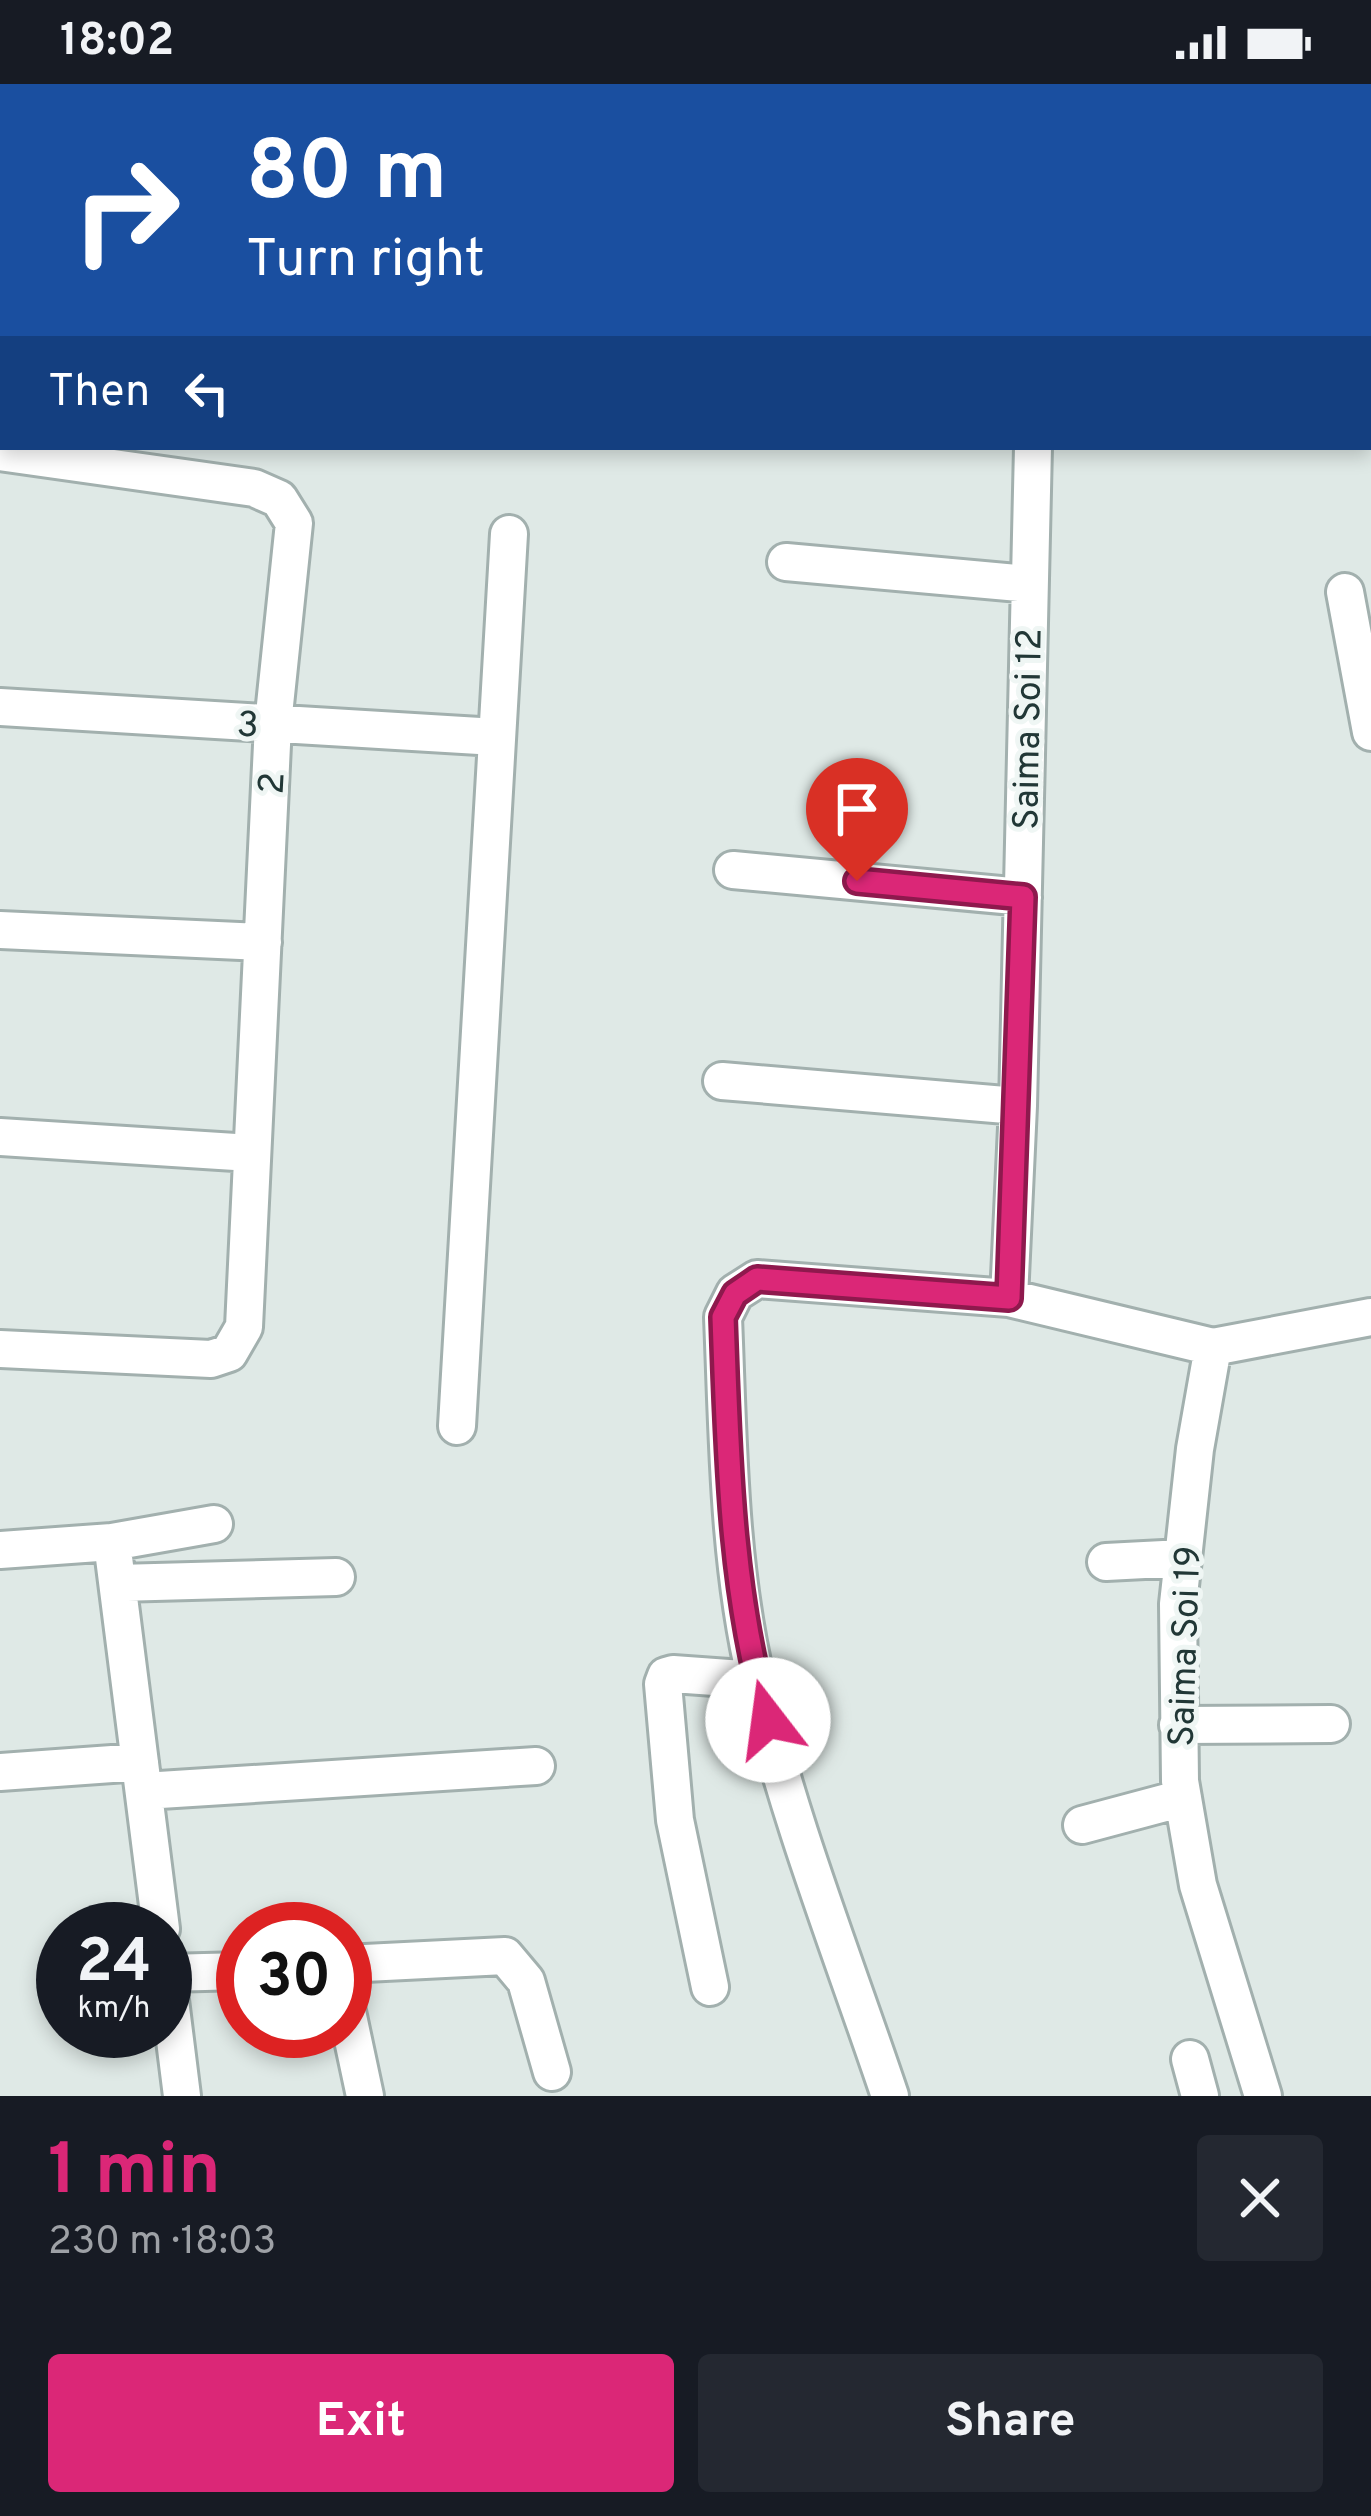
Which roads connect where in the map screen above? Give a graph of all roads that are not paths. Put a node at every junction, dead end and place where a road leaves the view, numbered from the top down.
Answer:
1 (1033, 450) edge
2 (0, 452) edge
3 (509, 533) dead end
4 (785, 562) dead end
5 (1030, 584) junction
6 (1345, 592) dead end
7 (0, 707) edge
8 (273, 724) junction
9 (1371, 733) edge
10 (496, 737) junction
11 (733, 870) dead end
12 (1023, 897) junction
13 (0, 930) edge
14 (263, 942) junction
15 (722, 1082) dead end
16 (1018, 1106) junction
17 (0, 1137) edge
18 (251, 1153) junction
19 (1009, 1298) junction
20 (1371, 1317) edge
21 (1213, 1347) junction
22 (0, 1349) edge
23 (457, 1426) dead end
24 (214, 1524) dead end
25 (112, 1542) junction
26 (0, 1550) edge
27 (1183, 1558) junction
28 (1106, 1562) dead end
29 (336, 1577) dead end
30 (118, 1582) junction
31 (756, 1680) junction
32 (1331, 1724) dead end
33 (1178, 1725) junction
34 (536, 1766) dead end
35 (0, 1772) edge
36 (142, 1776) junction
37 (1183, 1798) junction
38 (1082, 1825) dead end
39 (158, 1902) edge
40 (372, 1963) edge
41 (710, 1987) dead end
42 (177, 2058) edge
43 (357, 2058) edge
44 (1190, 2059) dead end
45 (552, 2072) dead end
46 (182, 2096) edge
47 (365, 2096) edge
48 (890, 2096) edge
49 (1200, 2096) edge
50 (1263, 2096) edge

1 - 5 street, Saima Soi 12
2 - 8 street, 2
3 - 10 street
4 - 5 street
5 - 12 street, Saima Soi 12
6 - 9 street
7 - 8 street, 3
8 - 10 street, 3
8 - 14 street, 2
10 - 23 street
11 - 12 street
12 - 16 street, Saima Soi 12
13 - 14 street
14 - 18 street, 2
15 - 16 street
16 - 19 street, Saima Soi 12
17 - 18 street
18 - 22 street, 2
19 - 21 street
19 - 31 street
20 - 21 street
21 - 27 street, Saima Soi 19
24 - 25 street
25 - 26 street
25 - 30 street
27 - 28 street
27 - 33 street, Saima Soi 19
29 - 30 street
30 - 36 street
31 - 41 street
31 - 48 street
32 - 33 street
33 - 37 street, Saima Soi 19
34 - 36 street
35 - 36 street
36 - 39 street
37 - 38 street
37 - 50 street, Saima Soi 19
40 - 45 street
42 - 46 street
43 - 47 street
44 - 49 street

